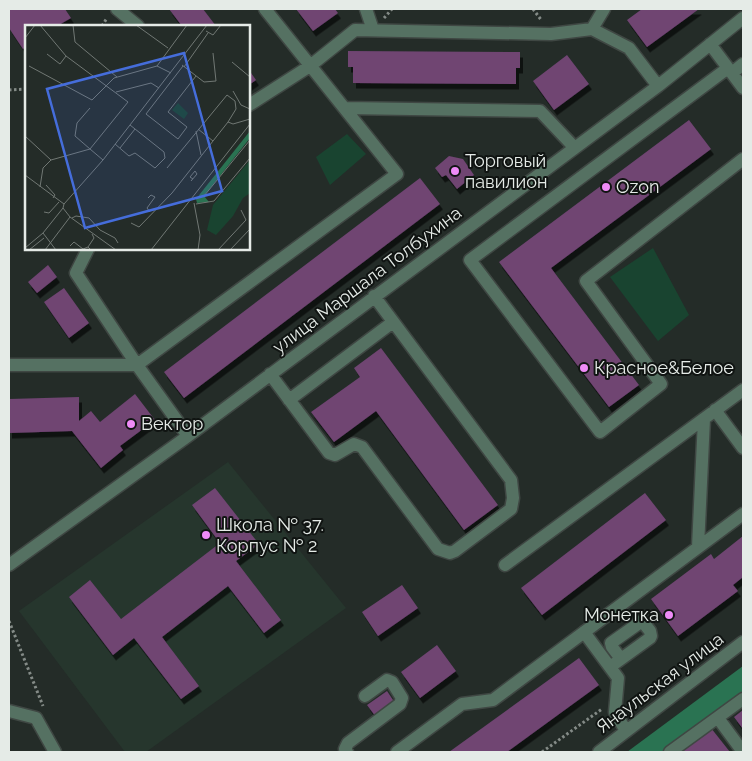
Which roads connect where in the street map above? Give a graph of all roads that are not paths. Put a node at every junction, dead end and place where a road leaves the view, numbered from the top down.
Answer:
1 (117, 9) edge
2 (265, 9) edge
3 (366, 9) edge
4 (604, 9) edge
5 (743, 18) edge
6 (137, 25) edge
7 (592, 29) junction
8 (373, 30) junction
9 (710, 44) junction
10 (743, 64) edge
11 (310, 66) junction
12 (730, 71) junction
13 (658, 86) junction
14 (743, 88) edge
15 (250, 104) edge
16 (345, 108) junction
17 (574, 147) junction
18 (743, 159) edge
19 (88, 250) edge
20 (374, 296) junction
21 (393, 322) junction
22 (9, 364) edge
23 (137, 365) junction
24 (270, 374) junction
25 (743, 390) edge
26 (289, 400) junction
27 (715, 410) junction
28 (704, 419) junction
29 (188, 436) junction
30 (743, 448) edge
31 (743, 514) edge
32 (698, 547) junction
33 (9, 565) edge
34 (505, 565) dead end
35 (584, 632) junction
36 (743, 642) edge
37 (621, 659) dead end
38 (610, 667) junction
39 (365, 696) dead end
40 (743, 700) edge
41 (9, 711) edge
42 (718, 718) junction
43 (626, 731) junction
44 (55, 752) edge
45 (347, 752) edge
46 (397, 752) edge
47 (599, 752) edge
48 (670, 752) edge
49 (743, 752) edge

1 - 6 street
2 - 11 street
3 - 8 street
4 - 7 street
5 - 9 street, улица Маршала Толбухина
7 - 8 street
7 - 13 street
8 - 11 street
9 - 12 street
9 - 13 street, улица Маршала Толбухина
10 - 12 street
11 - 15 street
11 - 16 street
12 - 14 street
12 - 18 street
13 - 17 street, улица Маршала Толбухина
16 - 17 street
16 - 23 street
17 - 20 street, улица Маршала Толбухина
19 - 23 street
20 - 21 street
20 - 24 street, улица Маршала Толбухина
21 - 26 street
21 - 26 street
22 - 23 street
23 - 29 street
24 - 26 street
24 - 29 street, улица Маршала Толбухина
25 - 27 street
27 - 28 street
27 - 30 street
28 - 32 street
28 - 34 street
29 - 33 street, улица Маршала Толбухина
31 - 32 street
32 - 35 street
35 - 38 street
35 - 46 street
36 - 43 street, Янаульская улица
37 - 38 street
38 - 43 street
39 - 45 street
40 - 42 street
41 - 44 street
42 - 48 street
42 - 49 street
43 - 47 street, Янаульская улица

